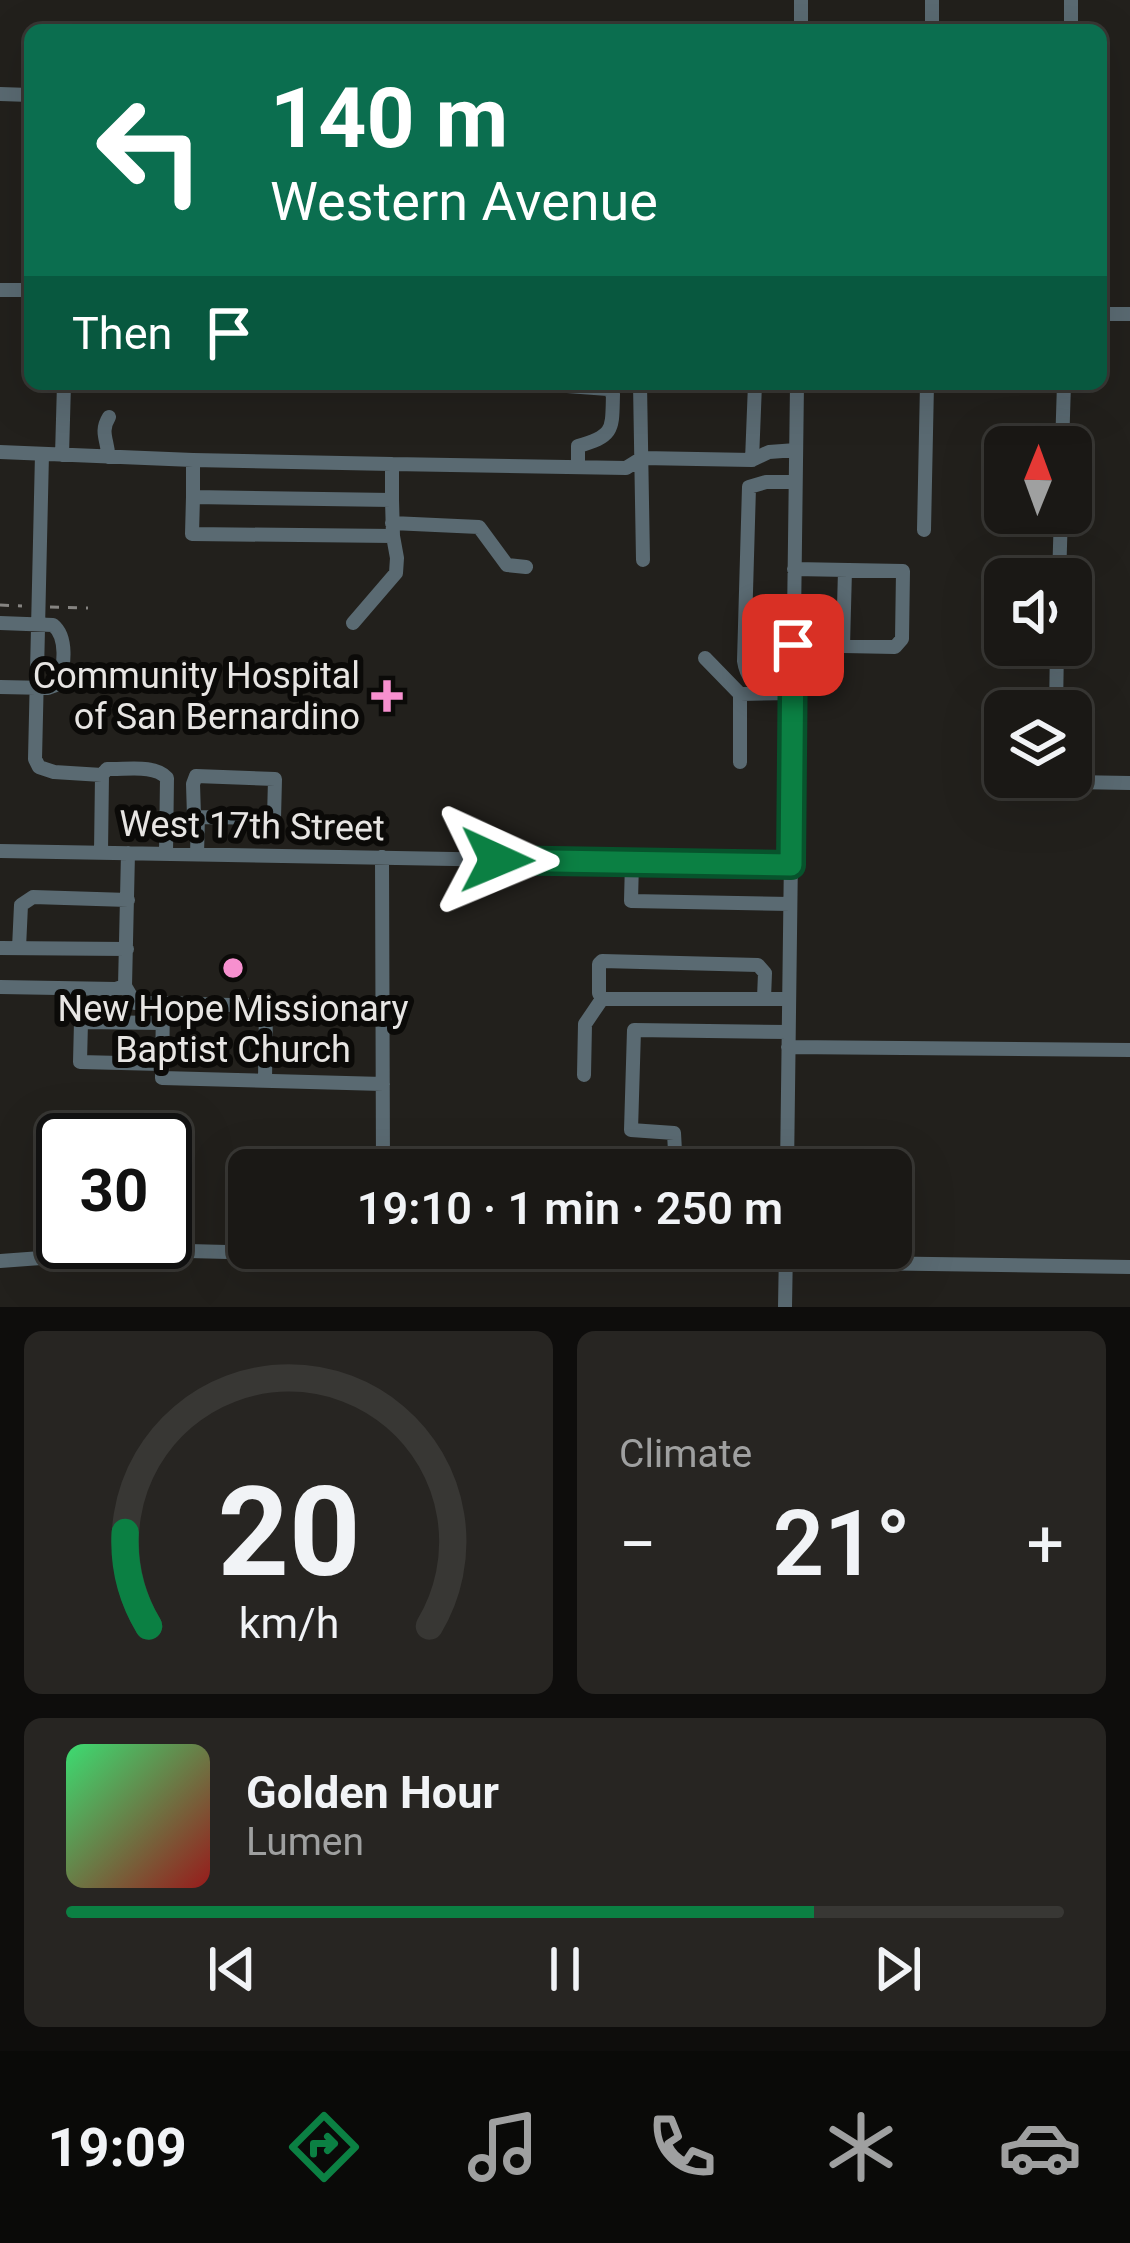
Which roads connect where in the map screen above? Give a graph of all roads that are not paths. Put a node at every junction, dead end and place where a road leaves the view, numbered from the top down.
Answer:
1 (64, 390) edge
2 (609, 390) edge
3 (640, 390) edge
4 (755, 390) edge
5 (796, 390) edge
6 (927, 390) edge
7 (1064, 390) edge
8 (110, 418) dead end
9 (1063, 426) edge
10 (796, 450) junction
11 (0, 452) edge
12 (108, 453) junction
13 (42, 454) junction
14 (62, 455) junction
15 (642, 458) junction
16 (193, 460) junction
17 (752, 460) junction
18 (392, 464) junction
19 (578, 467) junction
20 (795, 482) junction
21 (193, 497) junction
22 (392, 500) junction
23 (392, 529) junction
24 (924, 530) dead end
25 (643, 560) dead end
26 (526, 567) dead end
27 (794, 569) junction
28 (845, 570) junction
29 (0, 623) edge
30 (352, 623) dead end
31 (38, 624) junction
32 (793, 645) junction
33 (843, 646) junction
34 (705, 658) dead end
35 (0, 687) edge
36 (37, 688) junction
37 (769, 693) junction
38 (793, 693) junction
39 (740, 694) junction
40 (740, 762) dead end
41 (102, 775) junction
42 (1092, 781) edge
43 (1130, 783) edge
44 (198, 817) junction
45 (0, 850) edge
46 (101, 852) junction
47 (128, 853) junction
48 (166, 854) junction
49 (197, 854) junction
50 (382, 857) junction
51 (632, 862) junction
52 (791, 865) junction
53 (128, 900) junction
54 (790, 904) junction
55 (0, 948) edge
56 (19, 948) junction
57 (127, 950) junction
58 (125, 986) junction
59 (0, 987) edge
60 (764, 998) junction
61 (602, 999) junction
62 (789, 999) junction
63 (634, 1000) junction
64 (135, 1003) junction
65 (163, 1003) junction
66 (126, 1023) junction
67 (163, 1024) junction
68 (634, 1030) junction
69 (788, 1040) junction
70 (1130, 1050) edge
71 (162, 1064) junction
72 (584, 1075) dead end
73 (266, 1081) junction
74 (382, 1084) junction
75 (383, 1149) edge
76 (675, 1149) edge
77 (787, 1149) edge
78 (228, 1251) edge
79 (912, 1260) edge
80 (0, 1261) edge
81 (1130, 1268) edge
82 (786, 1269) edge
83 (785, 1307) edge

1 - 14 street
2 - 19 street
3 - 15 street
4 - 17 street
5 - 10 street
6 - 24 street
7 - 9 street
8 - 12 street
10 - 17 street
10 - 20 street
11 - 13 street
12 - 14 street
12 - 16 street
13 - 14 street
13 - 31 street
15 - 17 street
15 - 19 street
15 - 25 street
16 - 18 street
16 - 21 street
18 - 19 street
18 - 22 street
20 - 27 street
20 - 37 street
21 - 22 street
21 - 23 street
22 - 23 street
23 - 26 street
23 - 30 street
27 - 28 street
27 - 32 street
28 - 33 street
28 - 33 street
29 - 31 street
31 - 36 street
31 - 36 street
32 - 33 street
32 - 38 street
34 - 39 street
35 - 36 street
36 - 41 street
37 - 38 street
37 - 39 street
38 - 52 street
39 - 40 street
41 - 46 street
41 - 48 street
42 - 43 street
44 - 44 street
44 - 49 street
45 - 46 street, West 17th Street
46 - 47 street, West 17th Street
47 - 48 street, West 17th Street
47 - 53 street
48 - 49 street, West 17th Street
49 - 50 street, West 17th Street
50 - 51 street, West 17th Street
50 - 74 street
51 - 52 street, West 17th Street
51 - 54 street
52 - 54 street
53 - 56 street
53 - 57 street
54 - 62 street
55 - 56 street
56 - 57 street
57 - 58 street
58 - 59 street
58 - 64 street
60 - 61 street
60 - 62 street
60 - 63 street
61 - 63 street
61 - 72 street
62 - 69 street
63 - 68 street
64 - 65 street
64 - 66 street
65 - 67 street
65 - 73 street
66 - 67 street
66 - 71 street
67 - 71 street
68 - 69 street
68 - 76 street
69 - 70 street
69 - 77 street
71 - 73 street
73 - 74 street
74 - 75 street
78 - 80 street
79 - 81 street
82 - 83 street

